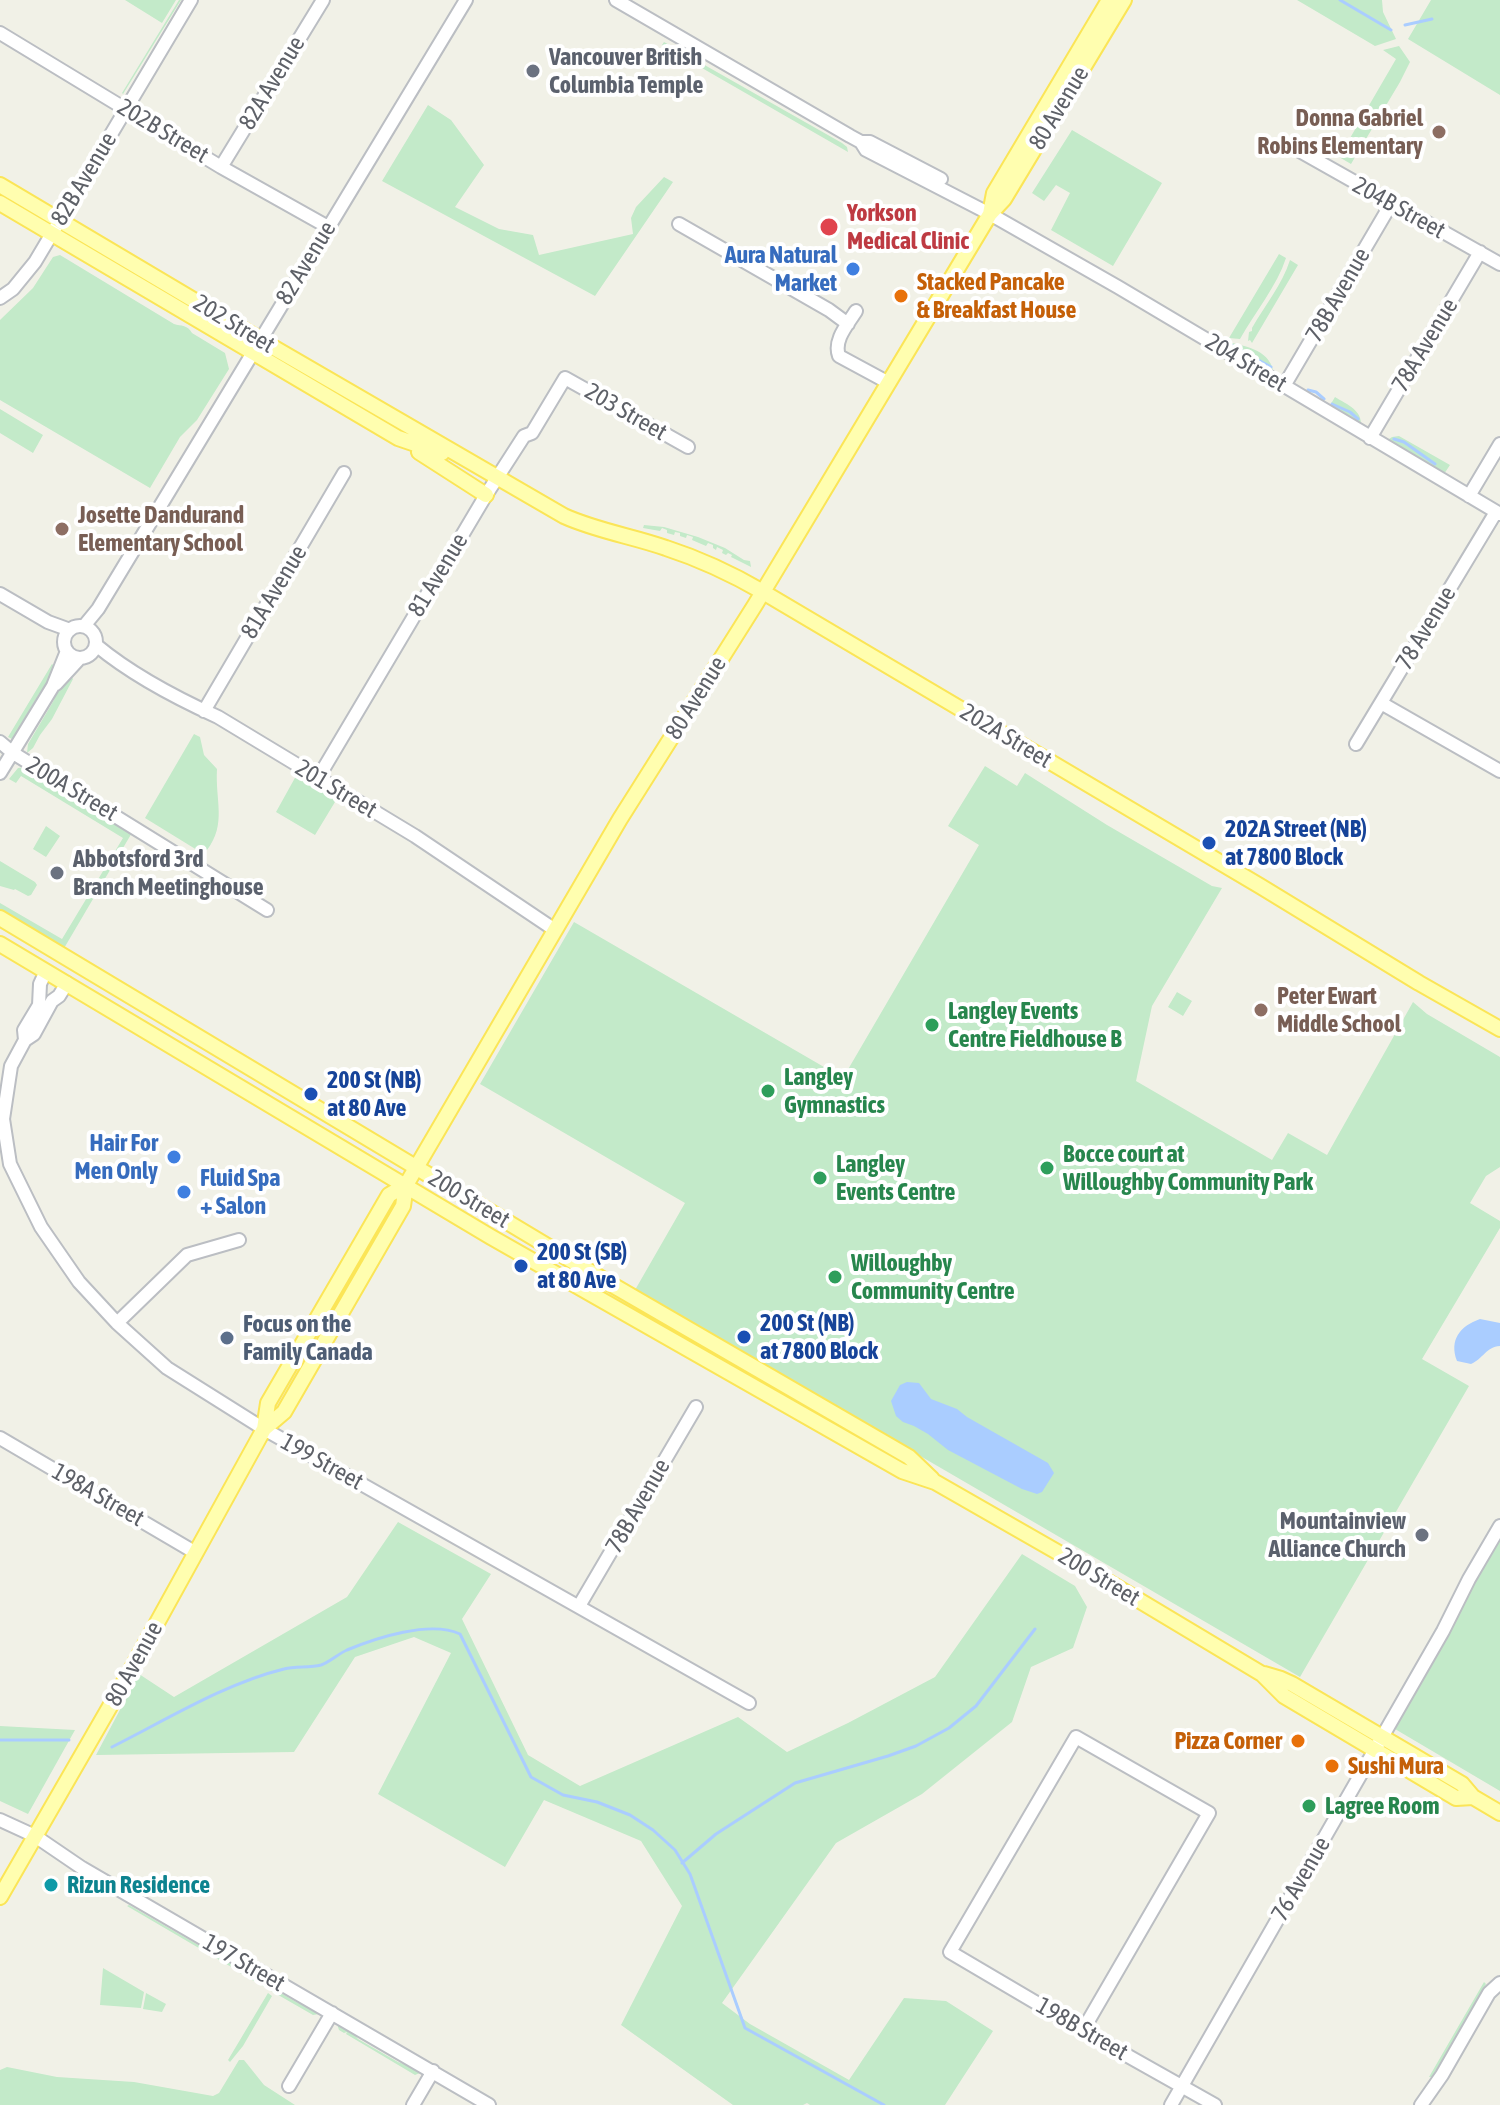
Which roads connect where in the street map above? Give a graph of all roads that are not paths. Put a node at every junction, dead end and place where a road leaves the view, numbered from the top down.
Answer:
1 (191, 0) edge
2 (323, 0) edge
3 (466, 0) edge
4 (616, 0) edge
5 (1109, 0) edge
6 (1124, 0) edge
7 (0, 33) edge
8 (126, 109) junction
9 (1298, 150) dead end
10 (221, 167) junction
11 (0, 185) edge
12 (0, 203) edge
13 (1391, 204) junction
14 (990, 214) junction
15 (60, 220) junction
16 (679, 224) dead end
17 (328, 227) junction
18 (51, 233) junction
19 (1480, 252) junction
20 (1500, 264) edge
21 (0, 298) edge
22 (856, 311) dead end
23 (848, 324) junction
24 (256, 347) junction
25 (565, 378) joint
26 (889, 383) junction
27 (1284, 386) junction
28 (398, 438) junction
29 (1370, 438) junction
30 (1500, 444) edge
31 (688, 447) dead end
32 (469, 462) junction
33 (344, 473) dead end
34 (497, 478) junction
35 (486, 495) junction
36 (1469, 496) junction
37 (1498, 513) edge
38 (763, 592) junction
39 (0, 594) edge
40 (88, 629) junction
41 (67, 640) junction
42 (89, 652) junction
43 (53, 686) junction
44 (1381, 703) junction
45 (204, 711) junction
46 (0, 742) edge
47 (1356, 744) dead end
48 (13, 753) junction
49 (1500, 771) edge
50 (0, 773) edge
51 (318, 778) junction
52 (267, 910) dead end
53 (0, 918) edge
54 (555, 930) junction
55 (0, 944) edge
56 (46, 971) junction
57 (67, 983) junction
58 (1500, 1029) edge
59 (25, 1040) junction
60 (1, 1119) edge
61 (417, 1167) junction
62 (406, 1185) junction
63 (239, 1240) dead end
64 (117, 1323) junction
65 (696, 1407) dead end
66 (264, 1429) junction
67 (0, 1438) edge
68 (935, 1482) junction
69 (1500, 1526) edge
70 (196, 1553) junction
71 (579, 1606) junction
72 (749, 1703) dead end
73 (1378, 1743) junction
74 (1500, 1813) edge
75 (0, 1820) edge
76 (35, 1836) junction
77 (0, 1897) edge
78 (1500, 1983) edge
79 (332, 2013) junction
80 (1083, 2030) junction
81 (433, 2071) junction
82 (289, 2086) dead end
83 (1182, 2086) junction
84 (413, 2105) edge
85 (489, 2105) edge
86 (1171, 2105) edge
87 (1215, 2105) edge
88 (1421, 2105) edge

1 - 8 street, 82B Avenue
2 - 10 street, 82A Avenue
3 - 17 street, 82 Avenue
4 - 14 street, 204 Street
5 - 14 main road, 80 Avenue
6 - 14 main road, 80 Avenue
7 - 8 street, 202B Street
8 - 10 street, 202B Street
8 - 15 street, 82B Avenue
9 - 13 street, 204B Street
10 - 17 street, 202B Street
11 - 15 main road, 202 Street
12 - 18 main road, 202 Street
13 - 19 street, 204B Street
13 - 27 street, 78B Avenue
14 - 26 main road, 80 Avenue
14 - 27 street, 204 Street
15 - 18 street, 82B Avenue
15 - 24 main road, 202 Street
16 - 23 street
17 - 24 street, 82 Avenue
18 - 21 street, 82B Avenue
18 - 24 main road, 202 Street
19 - 20 street, 204B Street
19 - 29 street, 78A Avenue
22 - 23 street
23 - 26 street
24 - 28 main road, 202 Street
24 - 32 main road, 202 Street
24 - 40 street, 82 Avenue
25 - 31 street, 203 Street
25 - 34 street, 81 Avenue
26 - 38 main road, 80 Avenue
27 - 29 street, 204 Street
28 - 32 main road, 202 Street
28 - 35 main road
29 - 36 street, 204 Street
30 - 36 street
32 - 34 main road, 202 Street
33 - 45 street, 81A Avenue
34 - 35 street, 81 Avenue
34 - 38 main road, 202A Street
35 - 51 street, 81 Avenue
36 - 37 street, 204 Street
37 - 44 street, 78 Avenue
38 - 54 main road, 80 Avenue
38 - 58 main road, 202A Street
39 - 41 street
40 - 41 street
40 - 42 street
41 - 42 street
41 - 43 street
42 - 43 street
42 - 45 street, 201 Street
43 - 48 street
44 - 47 street, 78 Avenue
44 - 49 street
45 - 51 street, 201 Street
46 - 48 street, 200A Street
48 - 50 street
48 - 52 street, 200A Street
51 - 54 street, 201 Street
53 - 61 main road, 200 Street
54 - 61 main road, 80 Avenue
55 - 56 main road, 200 Street
56 - 57 main road, 200 Street
56 - 59 street
57 - 59 street
57 - 62 main road, 200 Street
59 - 60 street
60 - 64 street, 199 Street
61 - 62 main road, 80 Avenue
61 - 68 main road, 200 Street
62 - 66 main road, 80 Avenue
62 - 68 main road, 200 Street
63 - 64 street
64 - 66 street, 199 Street
65 - 71 street, 78B Avenue
66 - 70 main road, 80 Avenue
66 - 71 street, 199 Street
67 - 70 street, 198A Street
68 - 73 main road, 200 Street
69 - 73 street, 76 Avenue
70 - 76 main road, 80 Avenue
71 - 72 street, 199 Street
73 - 74 main road, 200 Street
73 - 83 street, 76 Avenue
75 - 76 street, 197 Street
76 - 77 main road, 80 Avenue
76 - 79 street, 197 Street
78 - 88 street
79 - 81 street, 197 Street
79 - 82 street
80 - 80 street, 198B Street
80 - 83 street, 198B Street
81 - 84 street
81 - 85 street, 197 Street
83 - 86 street, 76 Avenue
83 - 87 street, 198B Street

